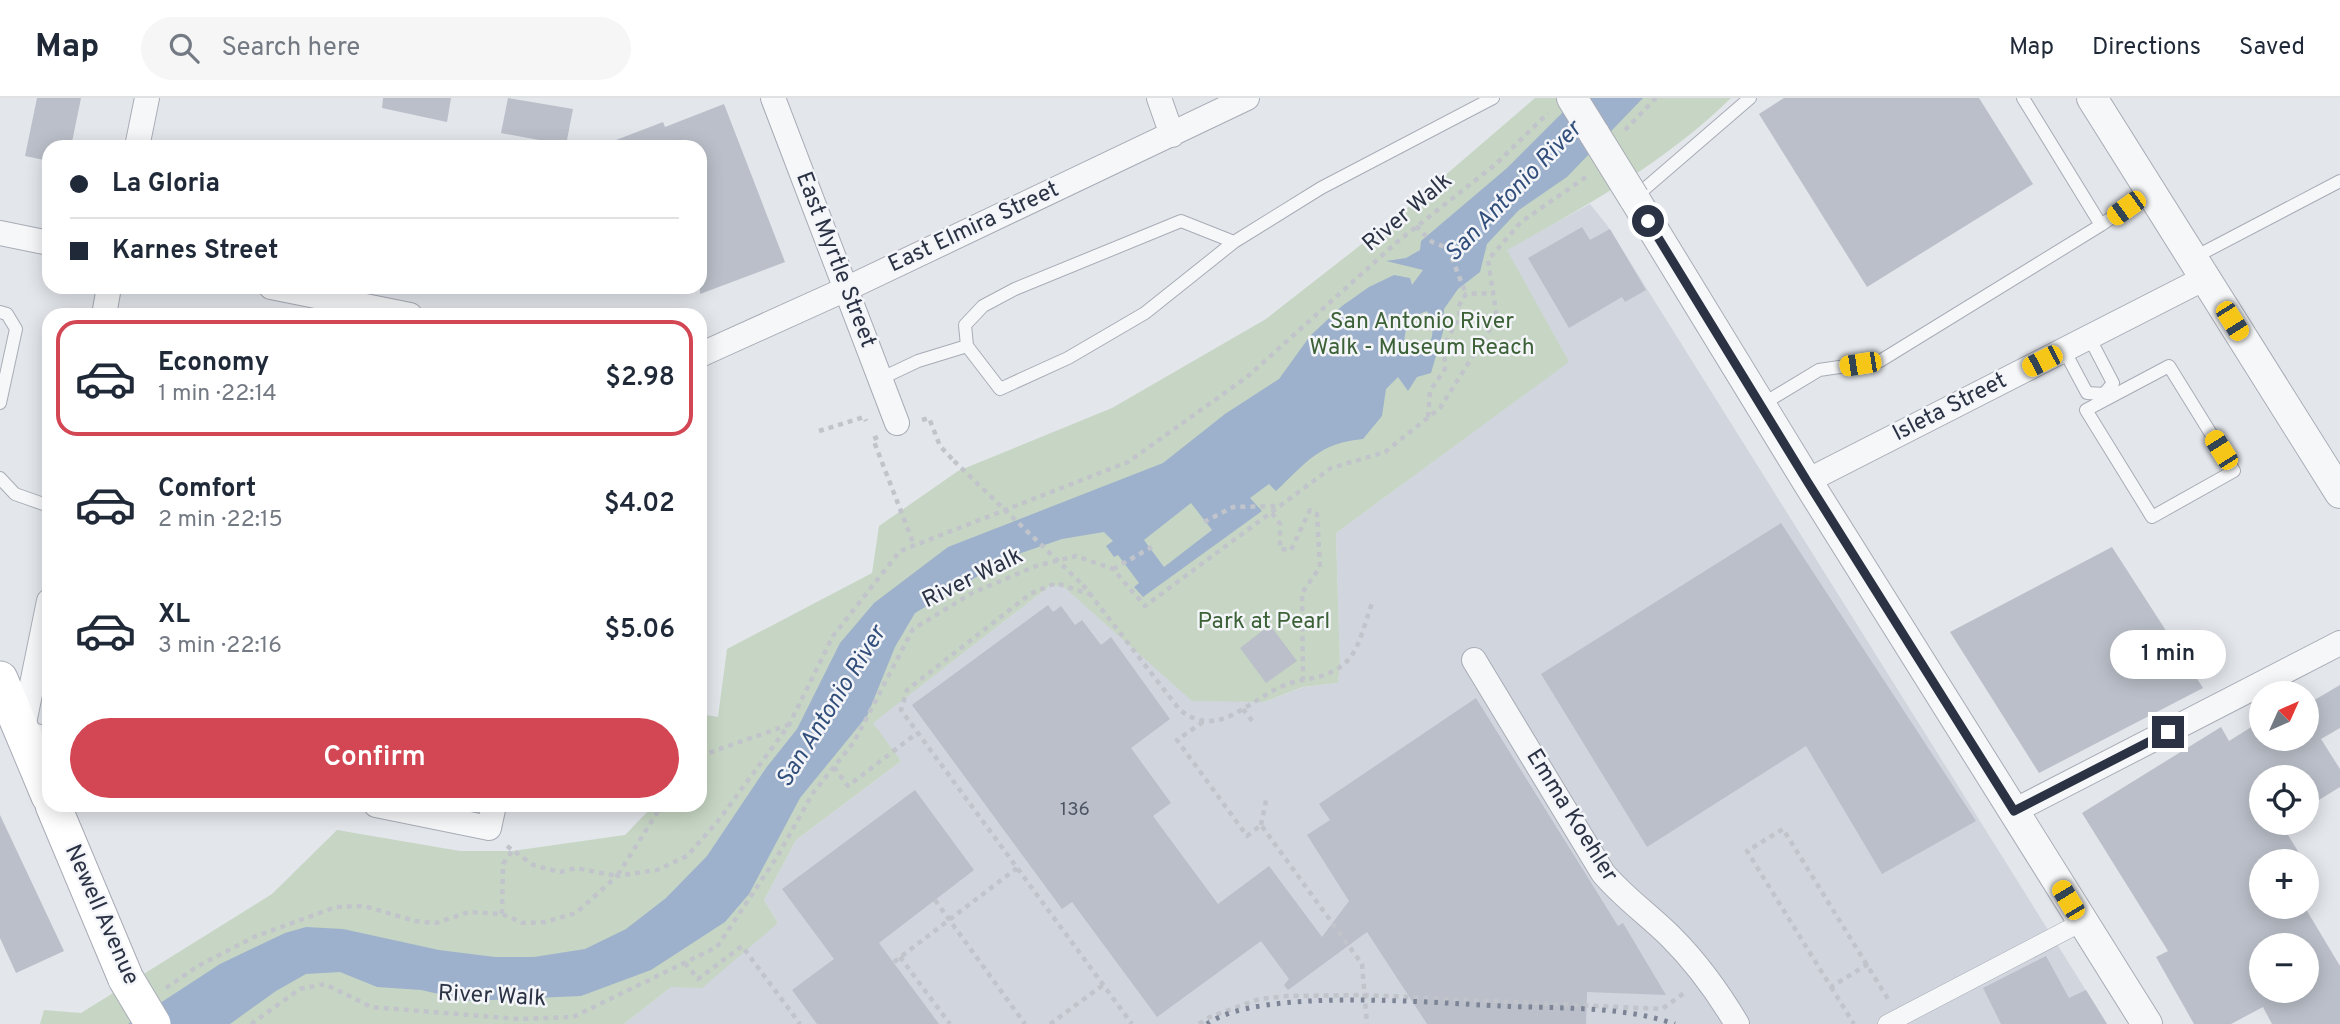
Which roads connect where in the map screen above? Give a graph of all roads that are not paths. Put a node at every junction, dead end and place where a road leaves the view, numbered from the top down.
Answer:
1 (147, 98) edge
2 (773, 98) edge
3 (1159, 98) edge
4 (1247, 98) edge
5 (1493, 98) edge
6 (1750, 98) edge
7 (2023, 98) edge
8 (2093, 98) edge
9 (1564, 103) edge
10 (1172, 135) junction
11 (138, 140) edge
12 (2340, 181) edge
13 (2150, 191) junction
14 (1634, 198) junction
15 (2101, 225) junction
16 (0, 233) edge
17 (42, 242) edge
18 (1234, 242) junction
19 (2199, 268) junction
20 (846, 289) junction
21 (306, 294) edge
22 (375, 308) edge
23 (0, 312) edge
24 (2089, 337) junction
25 (967, 346) junction
26 (2064, 350) junction
27 (707, 352) edge
28 (880, 379) junction
29 (2106, 396) junction
30 (0, 403) edge
31 (1760, 406) junction
32 (900, 426) road end
33 (0, 478) edge
34 (1807, 481) junction
35 (2340, 493) edge
36 (42, 504) edge
37 (42, 638) edge
38 (2340, 643) edge
39 (1474, 660) dead end
40 (0, 679) edge
41 (24, 733) edge
42 (42, 778) edge
43 (2014, 811) junction
44 (56, 812) edge
45 (444, 812) edge
46 (492, 817) edge
47 (2082, 922) junction
48 (145, 999) edge
49 (1893, 1021) edge
50 (1737, 1024) edge
51 (2147, 1024) edge

1 - 11 street
2 - 20 street, East Myrtle Street
3 - 10 street
4 - 10 street, East Elmira Street
5 - 18 lane
6 - 14 lane
7 - 15 lane
8 - 13 street
9 - 14 street, bridge
10 - 20 street, East Elmira Street
12 - 19 lane
13 - 15 lane
13 - 19 street
14 - 31 street
15 - 31 lane
16 - 17 street
18 - 25 lane
18 - 25 lane
19 - 24 street, Isleta Street
19 - 35 street
20 - 27 street, East Elmira Street
20 - 28 street, East Myrtle Street
21 - 22 street
23 - 30 lane
24 - 26 street, Isleta Street
24 - 29 lane
25 - 28 lane
26 - 29 lane
26 - 34 street, Isleta Street
28 - 32 street, East Myrtle Street
29 - 29 lane
31 - 34 street
33 - 36 lane
34 - 43 street
37 - 41 street
38 - 43 street
39 - 50 street, Emma Koehler
40 - 41 main road
41 - 42 main road
43 - 47 street
44 - 48 main road, Newell Avenue
45 - 46 street
47 - 49 street
47 - 51 street

